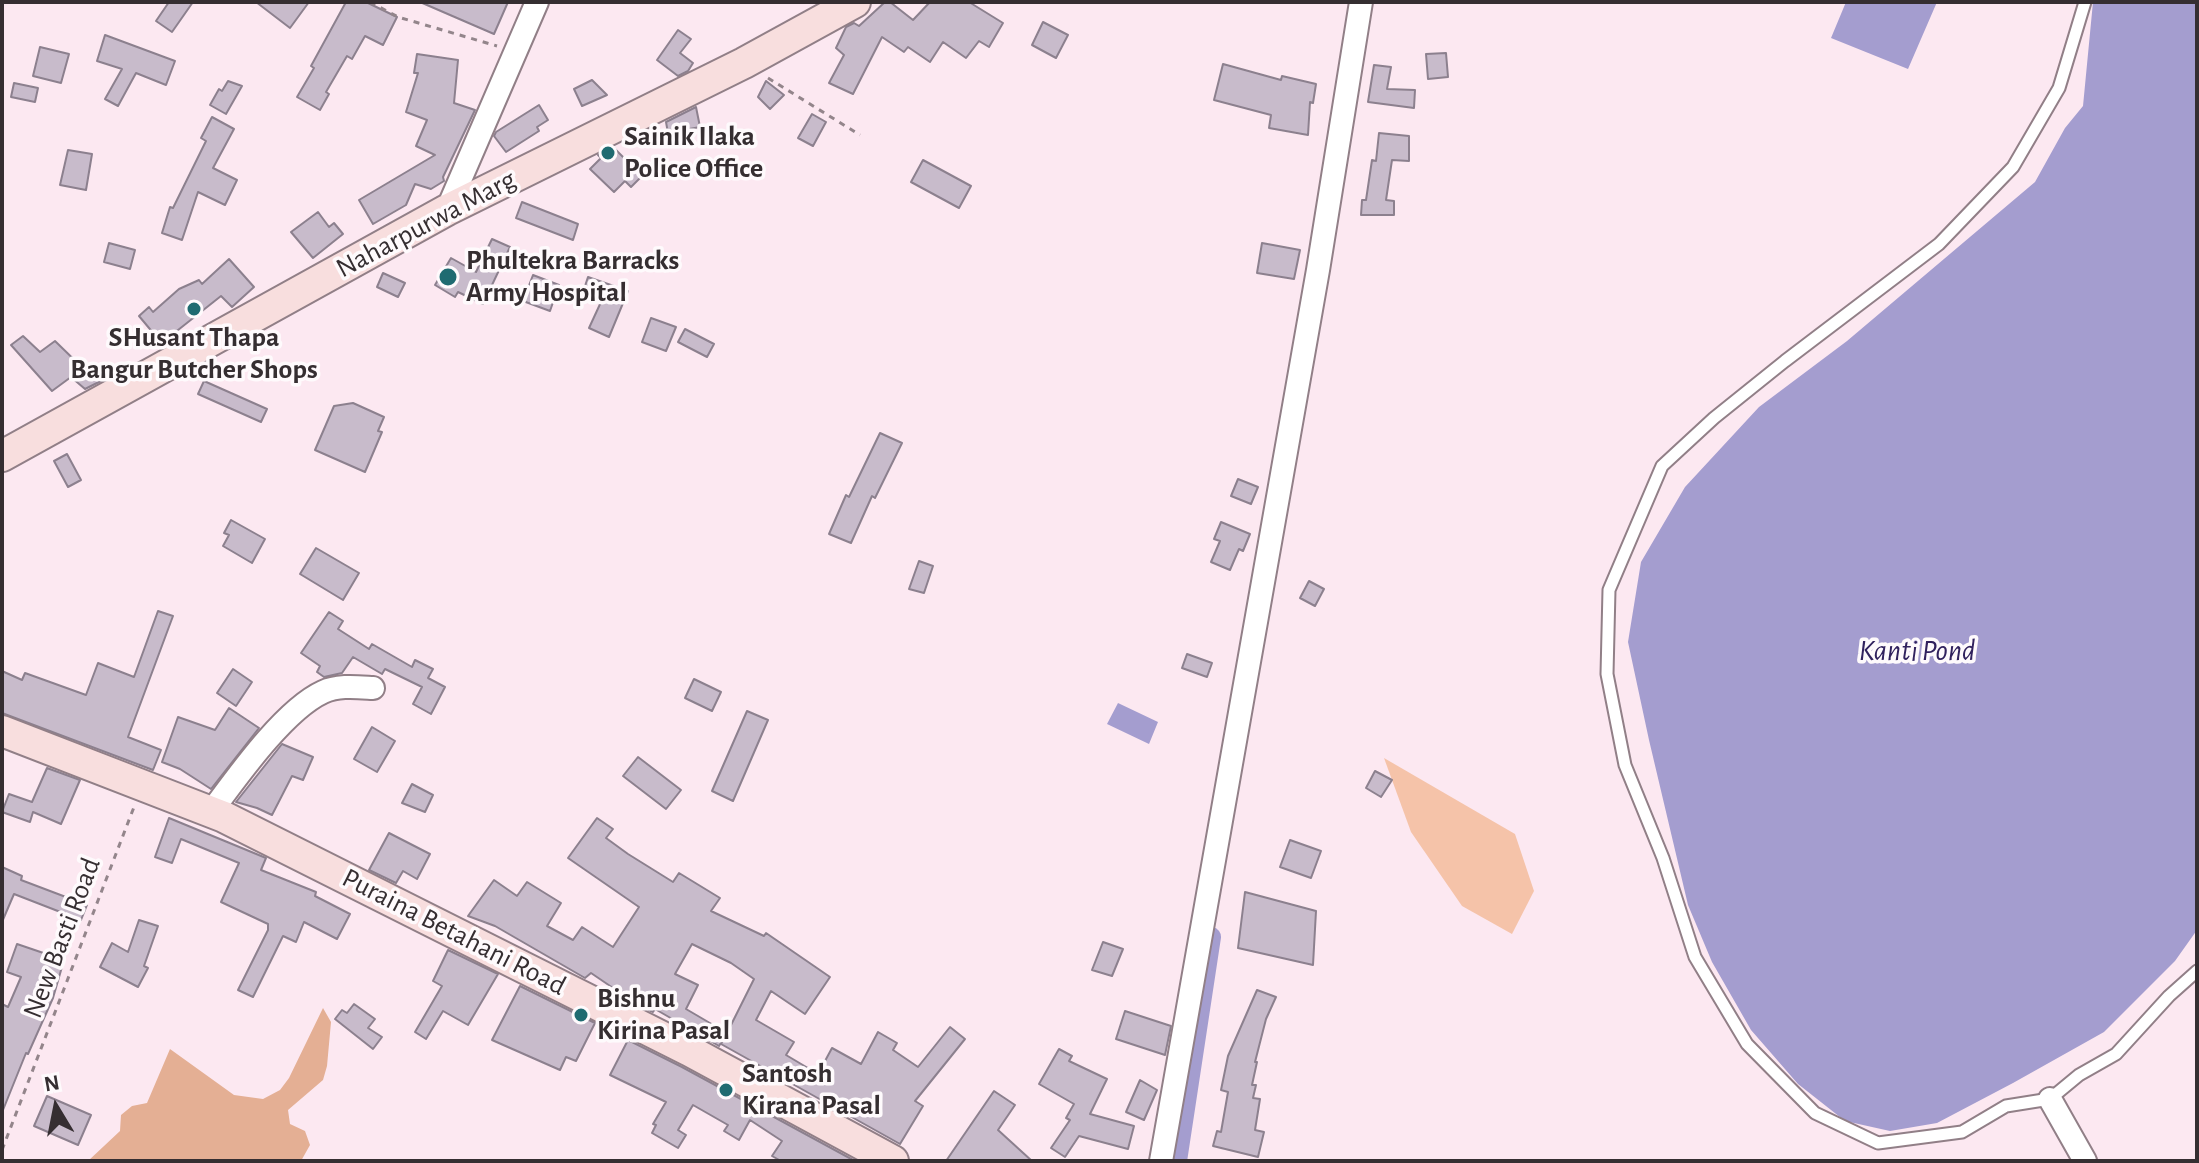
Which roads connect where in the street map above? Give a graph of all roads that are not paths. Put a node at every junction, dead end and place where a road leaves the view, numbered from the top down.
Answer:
1 (537, 2) edge
2 (855, 2) edge
3 (1361, 2) edge
4 (2085, 2) edge
5 (447, 210) junction
6 (2, 456) edge
7 (373, 688) dead end
8 (2, 731) edge
9 (211, 812) junction
10 (2197, 971) edge
11 (2050, 1099) junction
12 (893, 1161) edge
13 (1161, 1161) edge
14 (2085, 1161) edge

1 - 5 street
2 - 5 street, Naharpurwa Marg
3 - 13 street
4 - 11 lane
5 - 6 street, Naharpurwa Marg
7 - 9 street
8 - 9 street, Puraina Betahani Road
9 - 12 street, Puraina Betahani Road
10 - 11 lane
11 - 14 street

